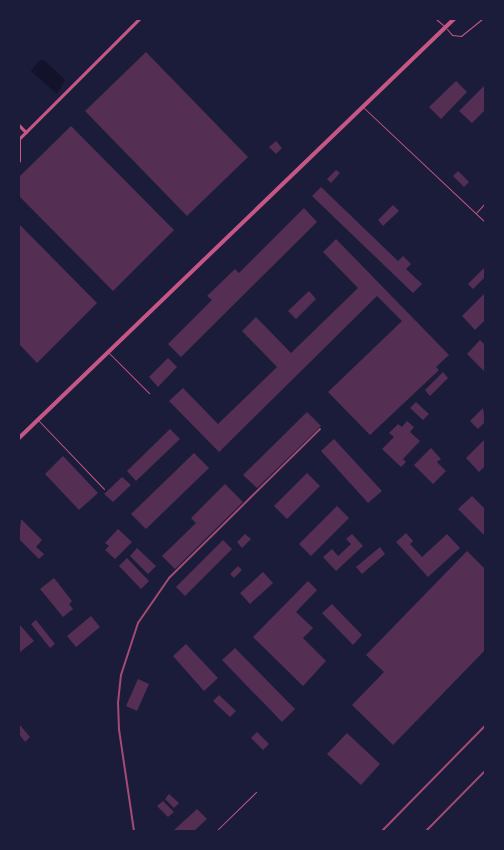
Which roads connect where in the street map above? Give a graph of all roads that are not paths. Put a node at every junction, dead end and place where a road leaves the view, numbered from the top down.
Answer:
1 (140, 19) edge
2 (436, 19) edge
3 (454, 19) edge
4 (482, 19) edge
5 (445, 28) junction
6 (363, 107) junction
7 (19, 125) edge
8 (26, 132) junction
9 (19, 138) edge
10 (19, 161) edge
11 (485, 203) edge
12 (476, 213) junction
13 (485, 222) edge
14 (108, 352) junction
15 (148, 393) dead end
16 (38, 420) junction
17 (19, 438) edge
18 (104, 489) dead end
19 (256, 792) dead end
20 (216, 831) edge

1 - 8 street
2 - 5 lane
3 - 5 street
4 - 5 lane
5 - 6 street
6 - 12 lane
6 - 14 street
7 - 8 street
8 - 9 street
9 - 10 street
11 - 12 lane
12 - 13 lane
14 - 15 lane
14 - 16 street
16 - 17 street
16 - 18 lane
19 - 20 lane

